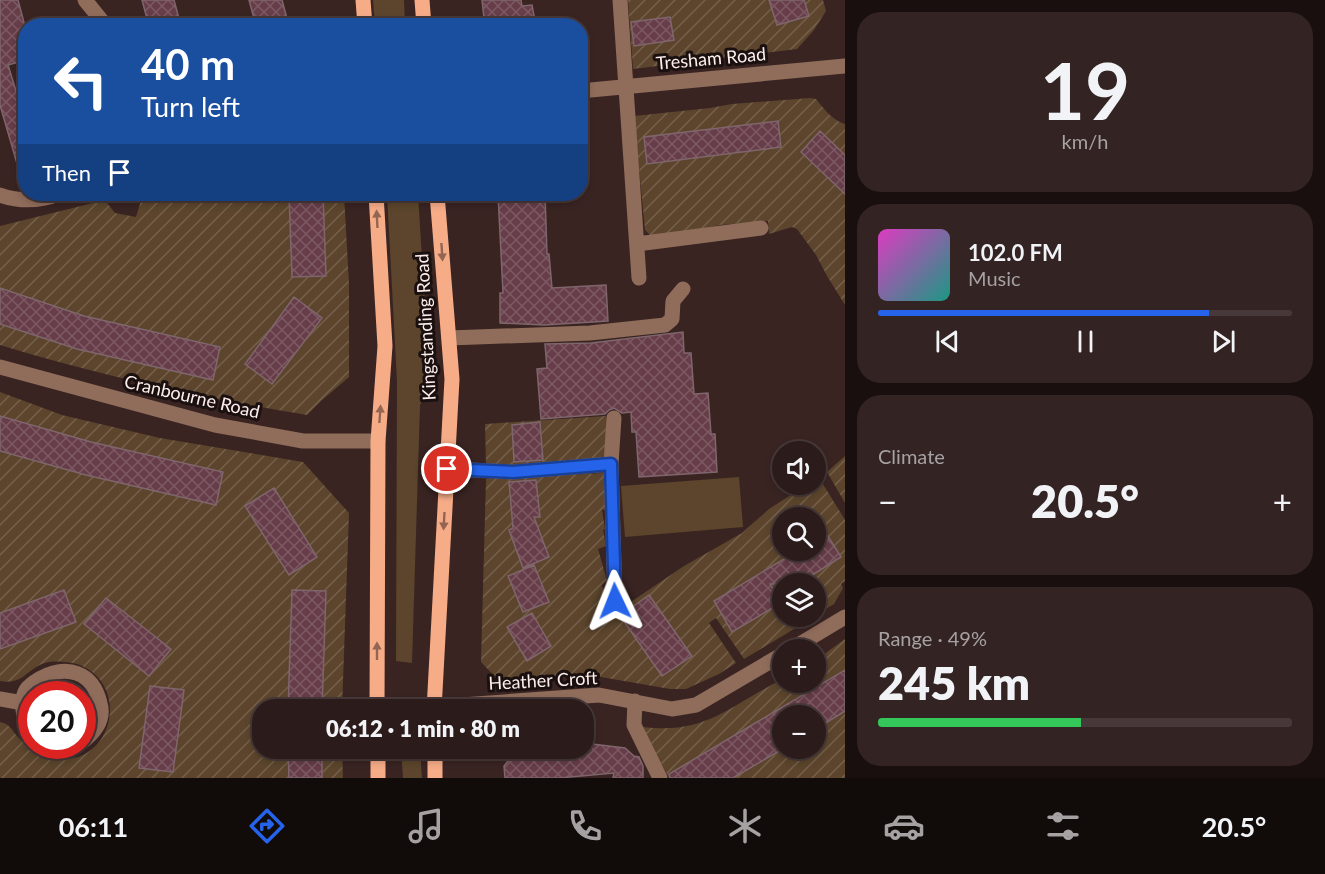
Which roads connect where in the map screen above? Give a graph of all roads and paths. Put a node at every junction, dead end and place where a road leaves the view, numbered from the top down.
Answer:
1 (85, 0) edge
2 (363, 0) edge
3 (422, 0) edge
4 (620, 0) edge
5 (100, 18) edge
6 (364, 18) edge
7 (423, 18) edge
8 (845, 66) edge
9 (627, 87) junction
10 (588, 90) edge
11 (0, 195) edge
12 (18, 200) edge
13 (376, 201) edge
14 (438, 201) edge
15 (761, 228) dead end
16 (637, 244) junction
17 (639, 278) dead end
18 (683, 289) dead end
19 (449, 338) junction
20 (0, 367) edge
21 (614, 418) dead end
22 (378, 441) junction
23 (611, 464) junction
24 (447, 469) junction
25 (615, 601) dead end
26 (845, 617) edge
27 (808, 639) edge
28 (772, 660) edge
29 (35, 681) edge
30 (89, 681) edge
31 (96, 690) edge
32 (0, 699) edge
33 (377, 699) edge
34 (434, 699) edge
35 (548, 699) edge
36 (635, 701) junction
37 (18, 702) edge
38 (96, 729) edge
39 (378, 759) edge
40 (435, 759) edge
41 (378, 778) edge
42 (435, 778) edge
43 (660, 778) edge

1 - 5 street
2 - 6 main road
3 - 7 main road
4 - 9 street
8 - 9 street, Tresham Road
9 - 10 street, Tresham Road
9 - 16 street
11 - 12 street
22 -> 13 main road
14 -> 19 main road, Kingstanding Road
15 - 16 street
16 - 17 street
18 - 19 street
19 - 24 main road, Kingstanding Road
20 - 22 street, Cranbourne Road
21 - 23 street
33 -> 22 main road
23 - 24 street
23 - 25 street
24 -> 34 main road, Kingstanding Road
26 - 27 street
28 - 36 street, Heather Croft
29 - 30 street
31 - 38 street
32 - 37 street
35 - 36 street, Heather Croft
36 - 43 street
39 - 41 main road
40 - 42 main road

